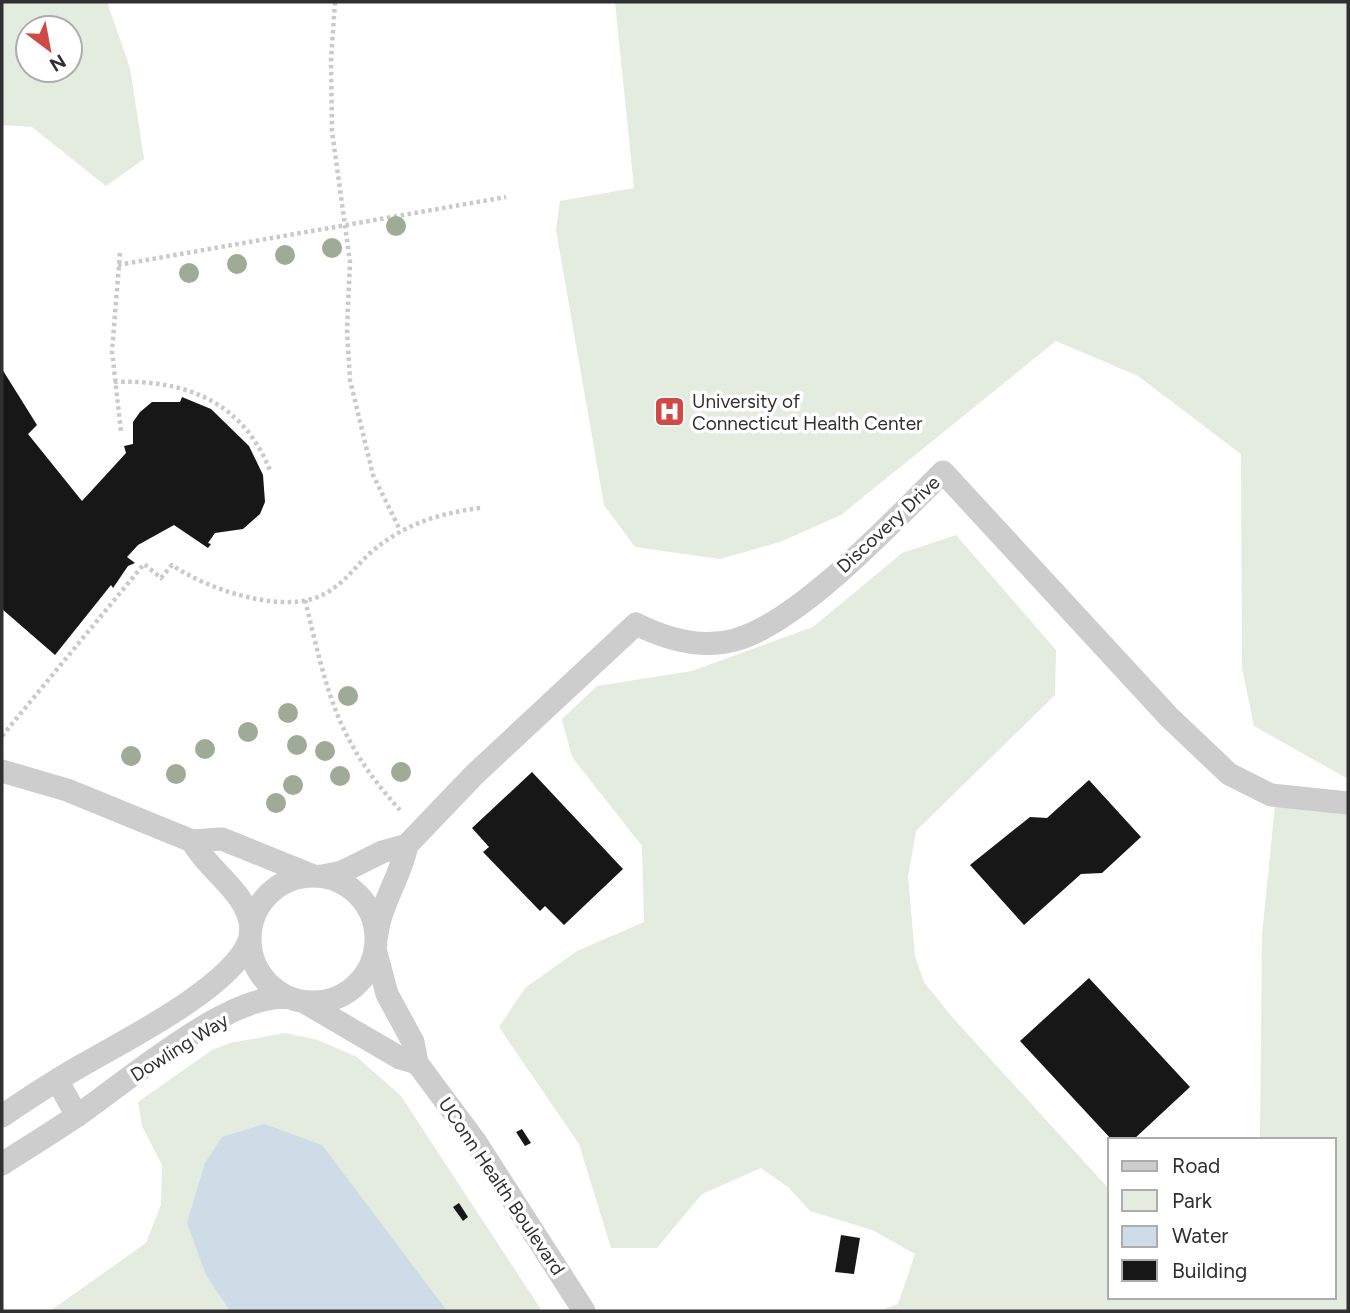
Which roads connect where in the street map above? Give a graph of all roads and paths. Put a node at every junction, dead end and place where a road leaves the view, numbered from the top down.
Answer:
1 (335, 2) edge
2 (506, 197) dead end
3 (344, 225) junction
4 (120, 253) dead end
5 (118, 265) junction
6 (114, 382) junction
7 (121, 432) dead end
8 (271, 473) dead end
9 (481, 508) dead end
10 (400, 530) junction
11 (305, 600) junction
12 (2, 736) edge
13 (2, 771) edge
14 (1348, 803) edge
15 (400, 810) dead end
16 (192, 841) junction
17 (407, 845) junction
18 (317, 876) junction
19 (250, 935) junction
20 (376, 943) junction
21 (296, 999) junction
22 (417, 1063) junction
23 (57, 1080) junction
24 (2, 1116) edge
25 (77, 1116) junction
26 (2, 1164) edge
27 (584, 1311) edge

1 - 3 path
2 - 3 path
3 - 5 path
3 - 10 path
4 - 5 path
5 - 6 path
6 - 7 path
6 - 8 path
9 - 10 path
10 - 11 path
11 - 12 path
11 - 15 path
13 - 16 street
14 - 17 street, Discovery Drive
16 - 18 street
16 - 19 street
17 - 18 street, Discovery Drive
17 - 20 street, Discovery Drive
18 - 19 street
18 - 20 street
19 - 21 street
19 - 23 street, Dowling Way
20 - 21 street
20 - 22 street, UConn Health Boulevard
21 - 22 street, UConn Health Boulevard
21 - 25 street, Dowling Way
22 - 27 street, UConn Health Boulevard
23 - 24 street, Dowling Way
23 - 25 street
25 - 26 street, Dowling Way

